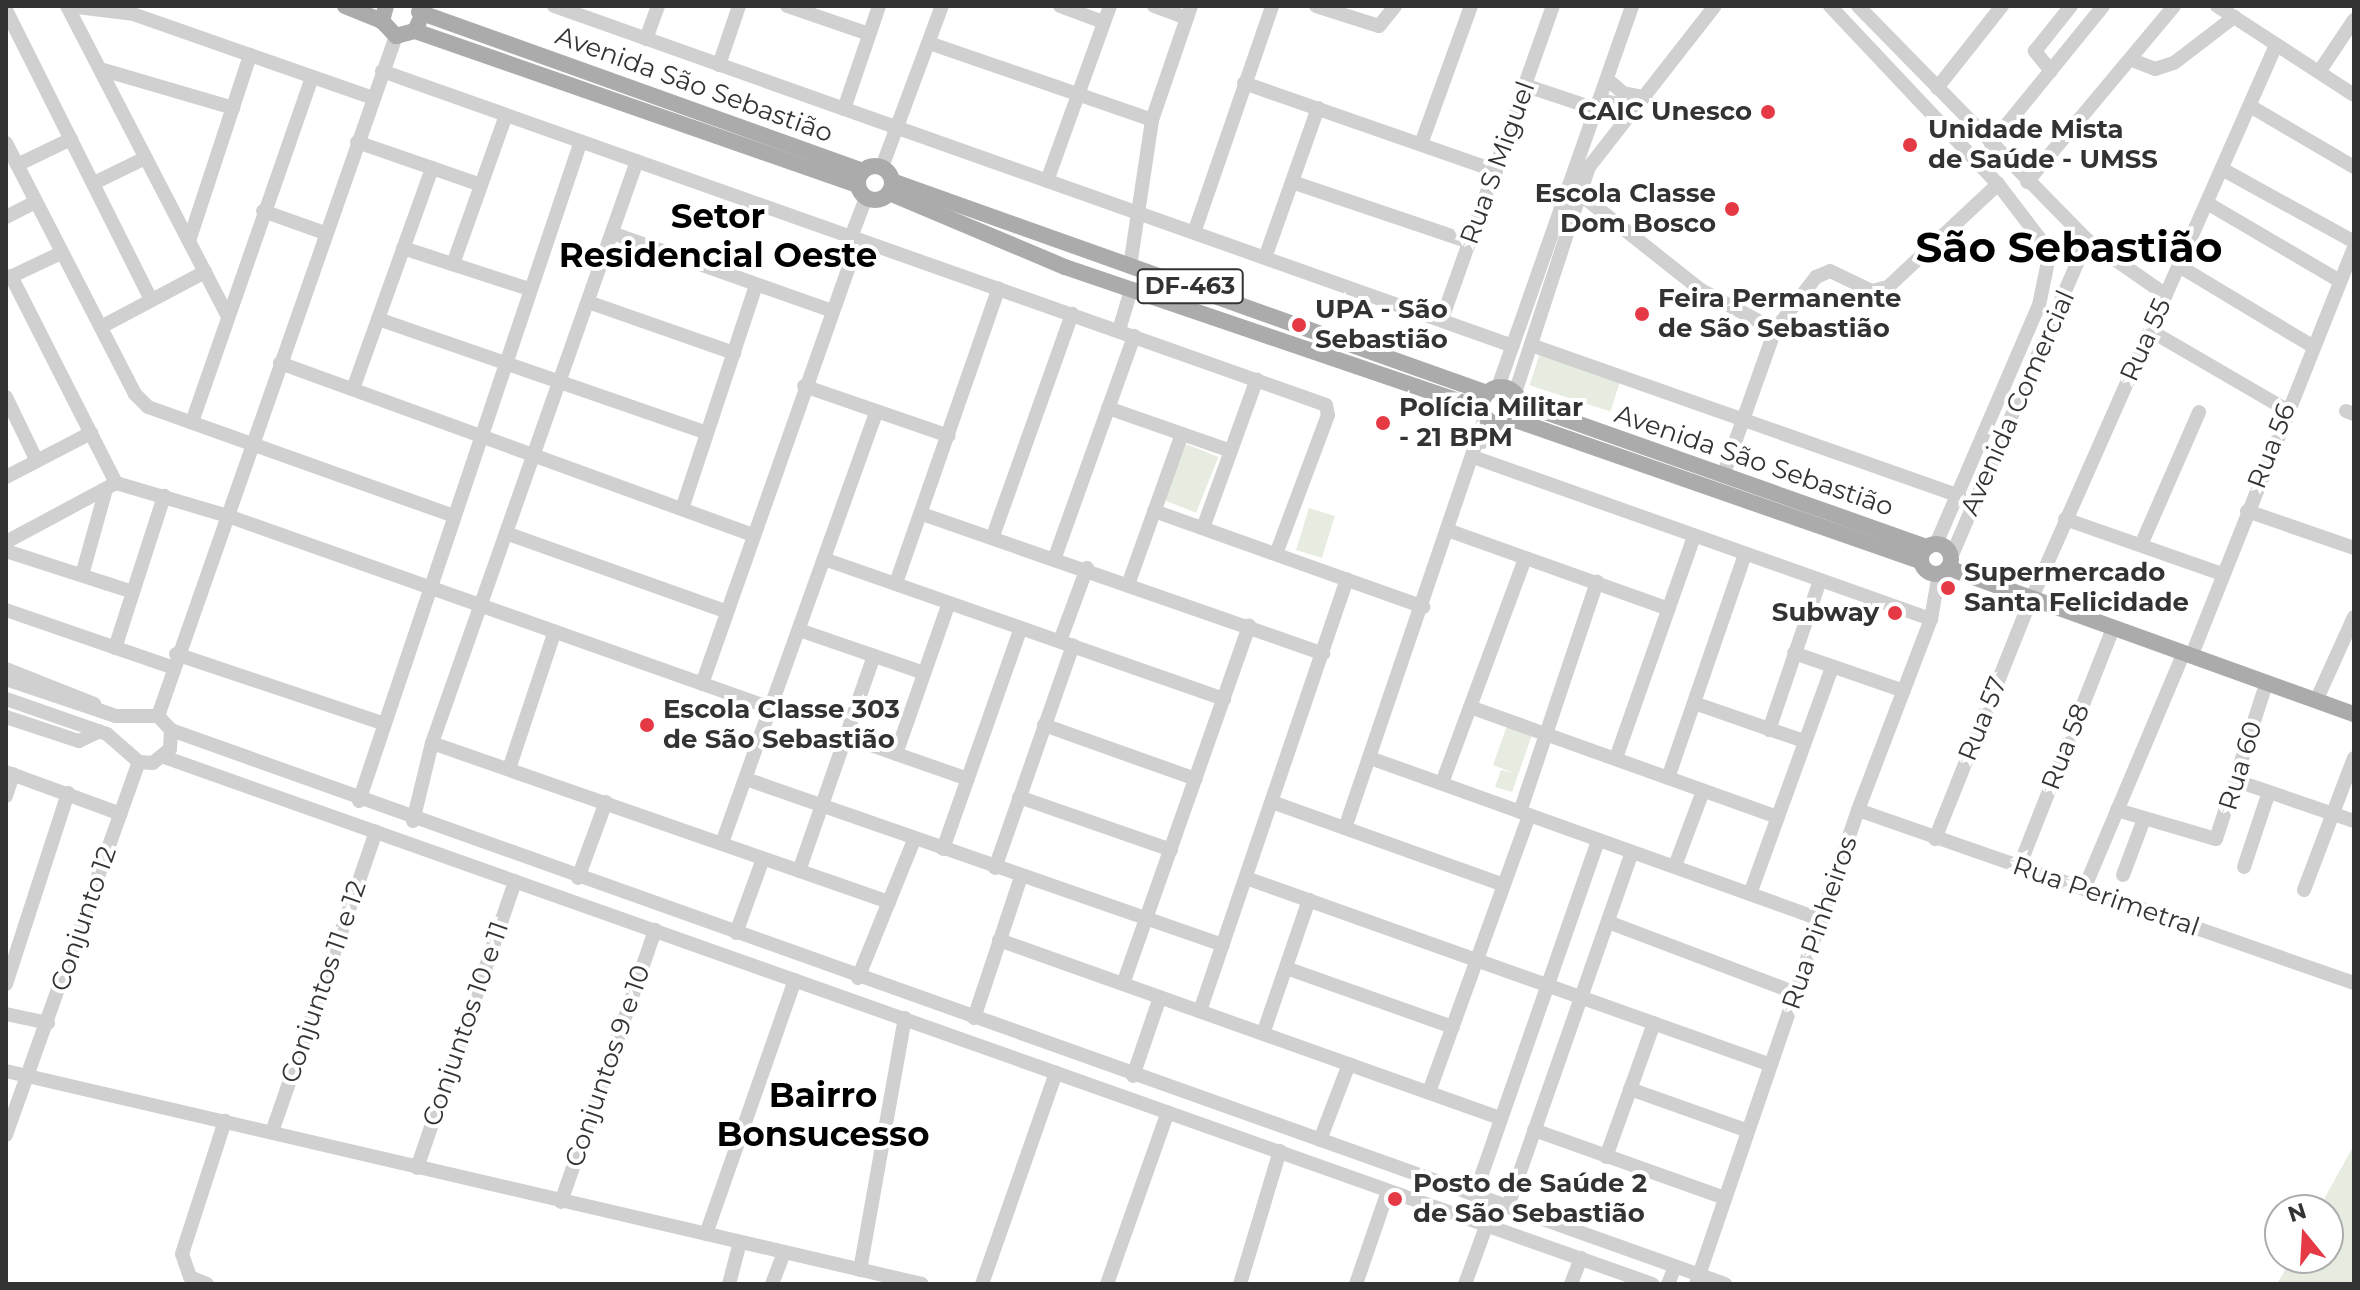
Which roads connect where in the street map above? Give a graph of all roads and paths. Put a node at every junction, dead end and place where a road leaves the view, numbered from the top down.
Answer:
1 (68, 6) edge
2 (345, 6) edge
3 (554, 6) edge
4 (658, 6) edge
5 (739, 6) edge
6 (879, 6) edge
7 (942, 6) edge
8 (1060, 6) edge
9 (1110, 6) edge
10 (1154, 6) edge
11 (1272, 6) edge
12 (1316, 6) edge
13 (1395, 6) edge
14 (1471, 6) edge
15 (1632, 6) edge
16 (1715, 6) edge
17 (1830, 6) edge
18 (1858, 6) edge
19 (2002, 6) edge
20 (2071, 6) edge
21 (2103, 6) edge
22 (2174, 6) edge
23 (2217, 6) edge
24 (794, 7) edge
25 (1550, 7) edge
26 (417, 9) edge
27 (6, 10) edge
28 (134, 10) edge
29 (576, 10) edge
30 (1189, 12) edge
31 (384, 13) edge
32 (2234, 17) junction
33 (2354, 20) edge
34 (1103, 22) junction
35 (415, 31) junction
36 (869, 34) junction
37 (396, 36) junction
38 (646, 39) junction
39 (929, 43) junction
40 (2276, 45) junction
41 (1898, 50) junction
42 (250, 55) junction
43 (1879, 57) junction
44 (2132, 60) junction
45 (719, 65) junction
46 (100, 69) junction
47 (382, 71) junction
48 (2051, 71) junction
49 (2319, 72) junction
50 (312, 77) junction
51 (1607, 79) junction
52 (1244, 83) junction
53 (1527, 86) junction
54 (1937, 88) junction
55 (1077, 95) junction
56 (2354, 95) edge
57 (1643, 97) junction
58 (373, 98) junction
59 (1598, 104) junction
60 (2250, 106) junction
61 (233, 108) junction
62 (1318, 108) junction
63 (844, 109) junction
64 (1961, 113) junction
65 (506, 115) junction
66 (1626, 118) junction
67 (1935, 118) junction
68 (1152, 120) junction
69 (899, 128) junction
70 (1590, 129) junction
71 (71, 139) junction
72 (581, 141) junction
73 (357, 142) junction
74 (1606, 142) junction
75 (6, 143) edge
76 (1421, 144) junction
77 (1991, 144) junction
78 (145, 158) junction
79 (637, 161) junction
80 (17, 165) junction
81 (882, 167) junction
82 (2354, 167) edge
83 (432, 168) junction
84 (2222, 169) junction
85 (1496, 171) junction
86 (1047, 181) junction
87 (1292, 182) junction
88 (2027, 182) junction
89 (94, 183) junction
90 (862, 184) junction
91 (1998, 184) junction
92 (481, 185) junction
93 (890, 187) junction
94 (1581, 195) junction
95 (35, 202) junction
96 (2207, 203) junction
97 (263, 211) junction
98 (1143, 213) junction
99 (6, 217) edge
100 (2074, 229) junction
101 (1195, 230) junction
102 (325, 233) junction
103 (612, 233) junction
104 (854, 238) junction
105 (2046, 240) junction
106 (2087, 240) junction
107 (189, 241) junction
108 (1469, 242) junction
109 (2354, 245) edge
110 (1072, 247) junction
111 (403, 248) junction
112 (61, 253) junction
113 (1266, 255) junction
114 (2052, 261) junction
115 (453, 264) junction
116 (1130, 266) junction
117 (2179, 266) junction
118 (1065, 267) junction
119 (2077, 267) junction
120 (205, 272) junction
121 (9, 278) edge
122 (2340, 281) junction
123 (756, 285) junction
124 (999, 288) junction
125 (529, 289) junction
126 (1131, 290) junction
127 (2166, 295) junction
128 (151, 299) junction
129 (588, 302) junction
130 (1249, 307) junction
131 (829, 310) junction
132 (226, 313) junction
133 (1072, 314) junction
134 (378, 319) junction
135 (1442, 319) junction
136 (101, 327) junction
137 (1119, 330) junction
138 (1243, 330) junction
139 (1775, 330) junction
140 (2151, 331) junction
141 (1134, 336) junction
142 (1531, 345) junction
143 (1513, 346) junction
144 (2312, 346) junction
145 (734, 353) junction
146 (280, 363) junction
147 (504, 363) junction
148 (1257, 379) junction
149 (556, 381) junction
150 (804, 386) junction
151 (353, 389) junction
152 (6, 397) edge
153 (1518, 398) junction
154 (1108, 408) junction
155 (1495, 408) junction
156 (2285, 409) junction
157 (876, 412) junction
158 (2199, 412) dead end
159 (1744, 419) junction
160 (192, 422) junction
161 (91, 433) junction
162 (707, 433) junction
163 (1182, 434) junction
164 (949, 436) junction
165 (481, 438) junction
166 (252, 441) junction
167 (1231, 451) junction
168 (1478, 452) junction
169 (532, 456) junction
170 (37, 461) junction
171 (1723, 476) junction
172 (6, 477) edge
173 (111, 486) junction
174 (164, 496) junction
175 (1959, 496) junction
176 (682, 509) junction
177 (1154, 511) junction
178 (2247, 511) junction
179 (922, 514) junction
180 (225, 515) junction
181 (454, 516) junction
182 (2065, 519) junction
183 (1203, 528) junction
184 (1450, 531) junction
185 (506, 533) junction
186 (750, 534) junction
187 (993, 536) junction
188 (1694, 537) junction
189 (6, 542) edge
190 (2141, 545) junction
191 (2354, 548) edge
192 (6, 551) edge
193 (1928, 551) junction
194 (1276, 554) junction
195 (1745, 555) junction
196 (1055, 557) junction
197 (824, 559) junction
198 (1525, 559) junction
199 (1947, 565) junction
200 (1087, 568) junction
201 (2222, 574) junction
202 (82, 575) junction
203 (1347, 579) junction
204 (1820, 580) junction
205 (1129, 582) junction
206 (1597, 582) junction
207 (896, 583) junction
208 (430, 588) junction
209 (133, 592) junction
210 (2033, 595) junction
211 (949, 603) junction
212 (481, 605) junction
213 (1423, 607) junction
214 (1669, 609) junction
215 (6, 610) edge
216 (725, 611) junction
217 (2354, 617) edge
218 (1931, 619) junction
219 (1249, 626) junction
220 (1021, 628) junction
221 (2113, 628) junction
222 (799, 630) junction
223 (555, 631) junction
224 (1066, 643) junction
225 (115, 648) junction
226 (2189, 651) junction
227 (1794, 653) junction
228 (1323, 654) junction
229 (874, 656) junction
230 (174, 661) junction
231 (1832, 667) junction
232 (6, 669) edge
233 (924, 673) junction
234 (6, 679) edge
235 (702, 684) junction
236 (2266, 684) junction
237 (1904, 691) junction
238 (2320, 696) junction
239 (6, 699) edge
240 (1224, 699) junction
241 (1694, 703) junction
242 (2354, 703) edge
243 (1470, 707) junction
244 (771, 708) junction
245 (98, 711) junction
246 (2354, 714) edge
247 (136, 716) junction
248 (158, 716) junction
249 (6, 717) edge
250 (385, 724) junction
251 (1044, 725) junction
252 (171, 730) junction
253 (1769, 730) junction
254 (100, 731) junction
255 (1546, 733) junction
256 (845, 736) junction
257 (1804, 741) junction
258 (432, 743) junction
259 (123, 745) junction
260 (896, 754) junction
261 (164, 757) junction
262 (1370, 758) junction
263 (1616, 758) junction
264 (2354, 758) edge
265 (139, 762) junction
266 (509, 769) junction
267 (9, 773) edge
268 (1668, 778) junction
269 (746, 779) junction
270 (968, 779) junction
271 (1196, 779) junction
272 (2237, 781) junction
273 (419, 782) junction
274 (1442, 783) junction
275 (1703, 791) junction
276 (2269, 792) junction
277 (68, 793) junction
278 (6, 796) edge
279 (1019, 797) junction
280 (359, 801) junction
281 (606, 802) junction
282 (1272, 802) junction
283 (821, 806) junction
284 (1858, 810) junction
285 (2117, 810) junction
286 (1524, 813) junction
287 (2333, 813) junction
288 (121, 814) junction
289 (397, 815) junction
290 (1778, 817) junction
291 (2144, 819) junction
292 (413, 821) junction
293 (2354, 821) edge
294 (1345, 828) junction
295 (376, 832) junction
296 (1935, 839) junction
297 (914, 840) junction
298 (1598, 840) junction
299 (722, 843) junction
300 (943, 849) junction
301 (1171, 850) junction
302 (1632, 852) junction
303 (763, 859) junction
304 (1675, 866) junction
305 (2019, 867) junction
306 (2244, 867) dead end
307 (995, 868) junction
308 (799, 871) junction
309 (2123, 875) dead end
310 (1021, 877) junction
311 (578, 878) junction
312 (1246, 878) junction
313 (515, 881) junction
314 (1504, 885) junction
315 (2084, 889) junction
316 (2304, 890) dead end
317 (619, 893) junction
318 (1750, 894) junction
319 (1309, 900) junction
320 (889, 902) junction
321 (607, 913) junction
322 (1146, 919) junction
323 (1822, 920) junction
324 (1608, 922) junction
325 (655, 930) junction
326 (736, 933) junction
327 (759, 940) junction
328 (999, 940) junction
329 (1223, 945) junction
330 (1477, 959) junction
331 (746, 961) junction
332 (1286, 968) junction
333 (858, 978) junction
334 (795, 980) junction
335 (2354, 983) edge
336 (6, 984) edge
337 (1123, 984) junction
338 (1546, 985) junction
339 (1796, 993) junction
340 (1160, 997) junction
341 (1580, 997) junction
342 (1200, 1011) junction
343 (6, 1014) edge
344 (905, 1018) junction
345 (974, 1018) junction
346 (48, 1023) junction
347 (1654, 1023) junction
348 (1453, 1027) junction
349 (1017, 1033) junction
350 (1263, 1034) junction
351 (1010, 1054) junction
352 (1349, 1064) junction
353 (1771, 1065) junction
354 (6, 1071) edge
355 (1056, 1073) junction
356 (29, 1076) junction
357 (1133, 1076) junction
358 (1630, 1089) junction
359 (1429, 1092) junction
360 (1217, 1105) junction
361 (1168, 1112) junction
362 (1500, 1118) junction
363 (225, 1121) junction
364 (1208, 1125) junction
365 (1534, 1130) junction
366 (1746, 1130) junction
367 (272, 1132) junction
368 (6, 1135) edge
369 (1320, 1140) junction
370 (1280, 1151) junction
371 (1606, 1157) junction
372 (417, 1168) junction
373 (1388, 1191) junction
374 (1475, 1194) junction
375 (1725, 1198) junction
376 (561, 1202) junction
377 (1508, 1206) junction
378 (1487, 1224) junction
379 (706, 1234) junction
380 (740, 1242) junction
381 (784, 1252) junction
382 (1581, 1258) junction
383 (1675, 1267) junction
384 (860, 1270) junction
385 (1698, 1279) edge
386 (896, 1281) edge
387 (207, 1284) edge
388 (729, 1284) edge
389 (772, 1284) edge
390 (922, 1284) edge
391 (982, 1284) edge
392 (1107, 1284) edge
393 (1240, 1284) edge
394 (1356, 1284) edge
395 (1465, 1284) edge
396 (1571, 1284) edge
397 (1652, 1284) edge
398 (1668, 1284) edge
399 (1725, 1284) edge

1 - 28 street
1 - 46 street
2 - 31 main road
3 - 29 street
4 - 38 street
5 - 45 street
6 - 36 street
7 - 39 street
8 - 34 street
9 - 34 street
10 - 30 street
11 - 52 street
12 - 13 street
14 - 76 street
15 - 51 street
16 - 57 street
17 - 43 street, Avenida Comercial
18 - 41 street
19 - 54 street
20 - 48 street
21 - 48 street
22 - 44 street
23 - 32 street
24 - 36 street
25 - 53 street, Rua S Miguel
26 - 35 main road
26 - 90 main road, Avenida São Sebastião
27 - 71 street
28 - 42 street
29 - 38 street
30 - 68 street
31 - 37 main road
32 - 40 street
32 - 44 street
33 - 49 street
34 - 55 street
35 - 37 main road
35 - 90 main road, Avenida São Sebastião
36 - 63 street
37 - 47 street
38 - 45 street
39 - 55 street
39 - 69 street
40 - 49 street
40 - 60 street, Rua 55
41 - 43 street
41 - 54 street
42 - 50 street
42 - 61 street
43 - 67 street, Avenida Comercial
44 - 88 street
45 - 63 street
46 - 61 street
46 - 78 street
47 - 58 street
47 - 65 street
48 - 77 street
49 - 56 street
50 - 58 street
50 - 97 street
51 - 57 street
51 - 59 street
52 - 62 street
52 - 101 street
53 - 59 street
53 - 85 street, Rua S Miguel
54 - 64 street
55 - 68 street
55 - 86 street
57 - 66 street
58 - 73 street
59 - 66 street
59 - 70 street
60 - 82 street
60 - 84 street, Rua 55
61 - 107 street
62 - 76 street
62 - 87 street
63 - 69 street
64 - 67 street
64 - 77 street
65 - 72 street
65 - 92 street
66 - 74 street
67 - 91 street, Avenida Comercial
68 - 98 street
69 - 81 street
69 - 86 street
70 - 74 street
70 - 143 street
71 - 80 street
71 - 89 street
72 - 79 street
72 - 125 street
73 - 83 street
73 - 102 street
74 - 94 street
75 - 80 street
76 - 85 street
77 - 88 street
78 - 89 street
78 - 107 street
79 - 103 street
79 - 104 street
80 - 95 street
81 - 90 main road
81 - 93 main road
83 - 92 street
83 - 111 street
84 - 96 street, Rua 55
84 - 109 street
85 - 108 street, Rua S Miguel
86 - 98 street
87 - 108 street
87 - 113 street
88 - 100 street
89 - 128 street
90 - 93 main road
90 - 104 street
91 - 105 street, Avenida Comercial
91 - 139 street
92 - 115 street
93 - 110 main road, Avenida São Sebastião / DF-463
93 - 118 main road, Avenida São Sebastião / DF-463
94 - 139 street
94 - 142 street
95 - 99 street
95 - 112 street
96 - 117 street, Rua 55
96 - 122 street
97 - 102 street
97 - 132 street
98 - 101 street
98 - 116 street
100 - 105 street
100 - 106 street
101 - 113 street
102 - 146 street
103 - 123 street
103 - 129 street
104 - 124 street
104 - 131 street
105 - 114 street, Avenida Comercial
106 - 119 street, Avenida Comercial
106 - 127 street
107 - 120 street
108 - 135 street, Rua S Miguel
109 - 122 street, Rua 56
110 - 116 main road, Avenida São Sebastião / DF-463
110 - 118 main road
111 - 115 street
111 - 134 street
112 - 121 street
112 - 136 street
113 - 135 street
114 - 119 street
114 - 175 street, Avenida Comercial
115 - 125 street
116 - 130 main road, Avenida São Sebastião / DF-463
117 - 127 street, Rua 55
117 - 144 street
118 - 126 main road, Avenida São Sebastião / DF-463
119 - 199 street, Avenida Comercial
120 - 128 street
120 - 132 street
121 - 161 street
122 - 144 street, Rua 56
123 - 131 street
123 - 145 street
124 - 133 street
124 - 164 street
125 - 147 street
126 - 137 street
126 - 138 main road, Avenida São Sebastião / DF-463
127 - 140 street, Rua 55
128 - 136 street
129 - 145 street
129 - 149 street
130 - 138 main road
130 - 155 main road, Avenida São Sebastião / DF-463
131 - 150 street
132 - 160 street
133 - 137 street
133 - 187 street
134 - 147 street
134 - 151 street
135 - 143 street
136 - 160 street
137 - 141 street
138 - 155 main road, Avenida São Sebastião / DF-463
139 - 159 street
140 - 156 street
140 - 182 street, Rua 55
141 - 148 street
141 - 154 street
142 - 153 street
142 - 159 street
143 - 155 street
144 - 156 street, Rua 56
145 - 162 street
146 - 151 street
146 - 166 street
147 - 149 street
147 - 165 street
148 - 167 street
148 - 194 street
149 - 162 street
149 - 169 street
150 - 157 street
150 - 186 street
151 - 165 street
152 - 170 street
153 - 155 main road
153 - 155 main road, DF-463
153 - 171 main road, Avenida São Sebastião / DF-463
154 - 163 street
154 - 196 street
155 - 168 street
155 - 193 main road, Avenida São Sebastião / DF-463
156 - 178 street, Rua 56
157 - 164 street
157 - 197 street
158 - 190 street
159 - 171 street
159 - 175 street
160 - 166 street
161 - 170 street
161 - 173 street
162 - 176 street
163 - 167 street
163 - 177 street
164 - 179 street
165 - 169 street
165 - 181 street
166 - 180 street
166 - 181 street
167 - 183 street
168 - 184 street
168 - 188 street
169 - 176 street
169 - 185 street
170 - 172 street
171 - 193 main road, Avenida São Sebastião / DF-463
173 - 174 street
173 - 189 street
173 - 202 street
174 - 180 street
174 - 209 street
175 - 193 street, Avenida Comercial
176 - 186 street
177 - 183 street
177 - 205 street
178 - 191 street
178 - 201 street, Rua 56
179 - 187 street
179 - 207 street
180 - 208 street
180 - 230 street
181 - 208 street
182 - 190 street
182 - 210 street, Rua 55
183 - 194 street
184 - 198 street
184 - 213 street
185 - 212 street
185 - 216 street
186 - 216 street
187 - 196 street
188 - 195 street
188 - 214 street
190 - 201 street
192 - 202 street
193 - 199 main road
193 - 199 main road
194 - 203 street
195 - 204 street
195 - 241 street
196 - 200 street
197 - 207 street
197 - 222 street
198 - 206 street
198 - 243 street
199 - 210 main road
199 - 218 street, Rua Pinheiros
200 - 205 street
200 - 224 street
201 - 226 street, Rua 56
202 - 209 street
203 - 213 street
203 - 228 street
204 - 218 street
204 - 227 street
205 - 219 street
206 - 214 street
206 - 255 street
207 - 211 street
208 - 212 street
208 - 250 street
209 - 225 street
210 - 221 main road
210 - 226 main road
210 - 296 street, Rua 57
211 - 220 street
211 - 233 street
212 - 223 street
212 - 258 street
213 - 262 street
214 - 263 street
215 - 225 street
216 - 235 street
217 - 238 street
218 - 237 street, Rua Pinheiros
219 - 228 street
219 - 240 street
220 - 224 street
220 - 270 street
221 - 226 main road
221 - 305 street, Rua 58
222 - 229 street
222 - 244 street
223 - 235 street
223 - 266 street
224 - 240 street
224 - 251 street
225 - 230 street
226 - 236 main road
226 - 238 main road
226 - 285 street, Rua 56
227 - 231 street
227 - 253 street
228 - 282 street
229 - 233 street
229 - 256 street
230 - 248 street
230 - 250 street
231 - 237 street
231 - 257 street
232 - 245 street
233 - 260 street
234 - 245 street
235 - 244 street
236 - 238 main road
236 - 272 street, Rua 60
237 - 284 street, Rua Pinheiros
238 - 242 main road
238 - 246 main road
239 - 254 street
240 - 271 street
241 - 253 street
241 - 268 street
243 - 255 street
243 - 274 street
244 - 269 street
245 - 247 street
247 - 248 street
247 - 259 street
248 - 252 street
249 - 254 street
250 - 280 street
251 - 271 street
251 - 279 street
252 - 261 street
252 - 280 street
253 - 257 street
254 - 259 street
255 - 263 street
255 - 286 street
256 - 260 street
256 - 283 street
257 - 290 street
258 - 266 street
258 - 273 street
259 - 265 street
260 - 270 street
261 - 265 street
261 - 295 street
262 - 274 street
262 - 294 street
263 - 268 street
264 - 287 street
265 - 288 street, Conjunto 12
266 - 281 street
267 - 277 street
267 - 278 street
268 - 275 street
269 - 283 street
269 - 299 street
270 - 300 street
271 - 301 street
272 - 276 street
272 - 291 street, Rua 60
273 - 289 street
273 - 292 street
274 - 286 street
275 - 290 street
275 - 304 street
276 - 287 street
276 - 306 street
277 - 288 street
277 - 336 street
279 - 301 street
279 - 307 street
280 - 289 street
281 - 299 street
281 - 311 street
282 - 294 street
282 - 312 street
283 - 297 street
283 - 308 street
284 - 296 street, Rua Perimetral
284 - 323 street, Rua Pinheiros
285 - 291 street, Rua 60
285 - 315 street, Rua 56
286 - 298 street
286 - 314 street
287 - 293 street
287 - 316 street
288 - 346 street, Conjunto 12
289 - 292 street
290 - 318 street
291 - 309 street
292 - 311 street
294 - 314 street
295 - 313 street
295 - 367 street, Conjuntos 11 e 12
296 - 305 street, Rua Perimetral
297 - 300 street
297 - 320 street
298 - 302 street
298 - 338 street
299 - 303 street
300 - 307 street
301 - 322 street
302 - 304 street
302 - 324 street
303 - 308 street
303 - 326 street
304 - 318 street
305 - 315 street, Rua Perimetral
307 - 310 street
308 - 320 street
310 - 322 street
310 - 328 street
311 - 317 street
312 - 319 street
312 - 329 street
313 - 321 street
313 - 372 street, Conjuntos 10 e 11
314 - 330 street
315 - 335 street, Rua Perimetral
317 - 321 street
317 - 326 street
318 - 323 street
319 - 330 street
319 - 332 street
320 - 333 street
321 - 325 street
322 - 329 street
322 - 337 street
323 - 339 street, Rua Pinheiros
324 - 339 street
324 - 341 street
325 - 331 street
325 - 376 street, Conjuntos 9 e 10
326 - 327 street
327 - 331 street
327 - 333 street
328 - 337 street
328 - 345 street
329 - 342 street
330 - 338 street
330 - 348 street
331 - 334 street
332 - 348 street
332 - 350 street
333 - 345 street
334 - 344 street
334 - 379 street
337 - 340 street
338 - 341 street
338 - 362 street
339 - 353 street, Rua Pinheiros
340 - 342 street
340 - 357 street
341 - 347 street
341 - 365 street
342 - 350 street
343 - 346 street
344 - 351 street
344 - 384 street
345 - 349 street
346 - 356 street, Conjunto 12
347 - 353 street
347 - 358 street
348 - 359 street
349 - 351 street
349 - 357 street
350 - 352 street
351 - 355 street
352 - 359 street
352 - 369 street
353 - 366 street, Rua Pinheiros
354 - 356 street
355 - 361 street
355 - 391 street
356 - 363 street
356 - 368 street, Conjunto 12
357 - 360 street
358 - 366 street
358 - 371 street
359 - 362 street
360 - 364 street
360 - 369 street
361 - 364 street
361 - 392 street
362 - 374 street
363 - 367 street
363 - 387 street
364 - 370 street
365 - 371 street
365 - 377 street
366 - 375 street, Rua Pinheiros
367 - 372 street
369 - 374 street
370 - 373 street
370 - 393 street
371 - 375 street
372 - 376 street
373 - 378 street
373 - 394 street
374 - 377 street
375 - 385 street, Rua Pinheiros
376 - 379 street
377 - 383 street
378 - 382 street
378 - 395 street
379 - 380 street
380 - 381 street
380 - 388 street
381 - 384 street
381 - 389 street
382 - 396 street
382 - 397 street
383 - 385 street
383 - 398 street
384 - 386 street
385 - 399 street
386 - 390 street

